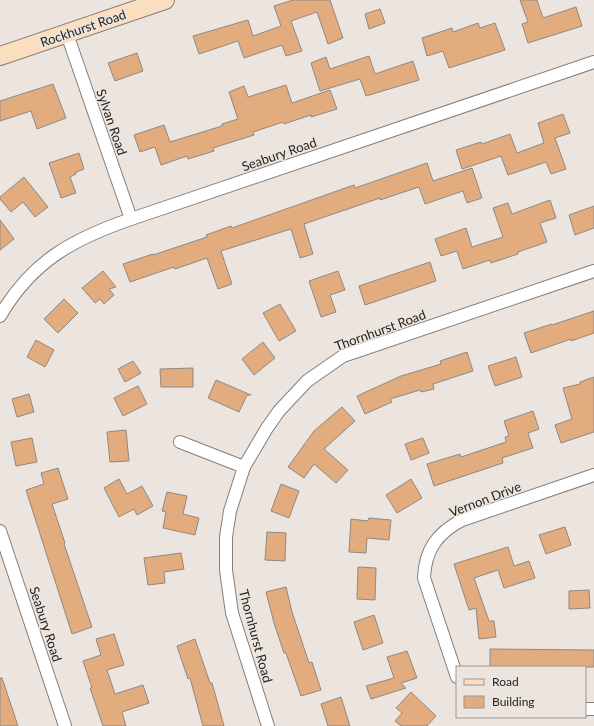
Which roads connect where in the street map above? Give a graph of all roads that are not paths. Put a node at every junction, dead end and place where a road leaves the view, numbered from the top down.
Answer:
1 (165, 0) edge
2 (67, 34) junction
3 (0, 56) edge
4 (594, 62) edge
5 (131, 219) junction
6 (594, 271) edge
7 (0, 316) edge
8 (180, 442) dead end
9 (244, 467) junction
10 (594, 475) edge
11 (0, 531) edge
12 (456, 674) edge
13 (65, 726) edge
14 (268, 726) edge

1 - 2 street, Rockhurst Road
2 - 3 street, Rockhurst Road
2 - 5 street, Sylvan Road
4 - 5 street, Seabury Road
5 - 7 street, Seabury Road
6 - 9 street, Thornhurst Road
8 - 9 street
9 - 14 street, Thornhurst Road
10 - 12 street, Vernon Drive
11 - 13 street, Seabury Road

